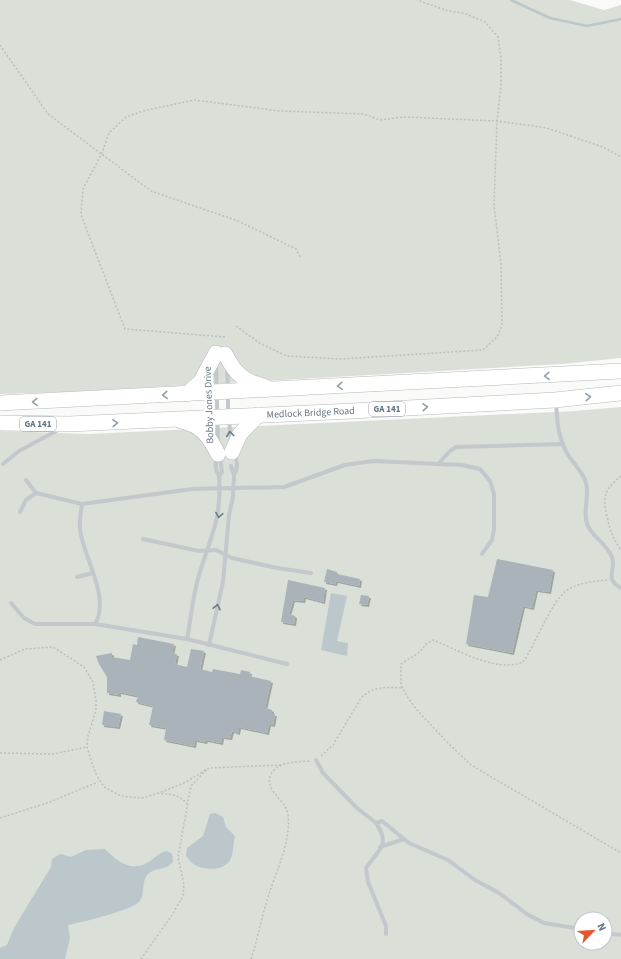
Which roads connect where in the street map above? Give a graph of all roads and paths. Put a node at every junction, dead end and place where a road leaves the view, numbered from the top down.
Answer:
1 (417, 0) edge
2 (0, 44) edge
3 (497, 121) junction
4 (102, 153) junction
5 (621, 157) edge
6 (301, 259) dead end
7 (236, 326) dead end
8 (225, 337) dead end
9 (221, 351) junction
10 (621, 371) edge
11 (277, 390) junction
12 (223, 393) junction
13 (621, 393) edge
14 (186, 394) junction
15 (555, 400) junction
16 (0, 403) edge
17 (258, 415) junction
18 (223, 417) junction
19 (172, 420) junction
20 (0, 423) edge
21 (69, 424) junction
22 (563, 444) junction
23 (228, 458) junction
24 (2, 464) dead end
25 (438, 464) junction
26 (234, 475) junction
27 (621, 476) edge
28 (26, 480) dead end
29 (220, 488) junction
30 (234, 488) junction
31 (36, 493) junction
32 (82, 504) junction
33 (20, 512) dead end
34 (143, 539) dead end
35 (209, 549) junction
36 (621, 550) edge
37 (225, 554) junction
38 (482, 554) dead end
39 (93, 573) junction
40 (311, 573) dead end
41 (77, 577) dead end
42 (612, 580) junction
43 (621, 588) edge
44 (11, 603) dead end
45 (95, 624) junction
46 (186, 639) junction
47 (209, 645) junction
48 (0, 660) edge
49 (287, 664) dead end
50 (403, 688) junction
51 (87, 747) junction
52 (0, 754) edge
53 (316, 760) junction
54 (282, 765) junction
55 (209, 768) junction
56 (98, 782) dead end
57 (159, 794) junction
58 (187, 804) junction
59 (0, 818) edge
60 (376, 823) junction
61 (404, 839) junction
62 (380, 847) junction
63 (621, 853) edge
64 (573, 928) edge
65 (386, 934) dead end
66 (141, 959) edge
67 (251, 959) edge

1 - 3 path
2 - 4 path
3 - 4 path
3 - 5 path
3 - 7 path
4 - 6 path
4 - 8 path
9 - 11 highway
9 - 12 lane, Bobby Jones Drive
9 - 12 lane, Bobby Jones Drive
9 - 14 highway
10 -> 11 highway, GA 141
11 - 12 highway, GA 141
12 - 14 highway, GA 141
12 - 18 lane, Bobby Jones Drive
12 - 18 lane, Bobby Jones Drive
15 -> 13 highway, Medlock Bridge Road / GA 141
14 -> 16 highway, GA 141
17 -> 15 highway, Medlock Bridge Road / GA 141
15 - 22 lane
17 - 18 highway, Medlock Bridge Road / GA 141
17 - 23 highway
18 - 19 highway, Medlock Bridge Road / GA 141
18 - 23 lane, Bobby Jones Drive
23 -> 18 lane, Bobby Jones Drive
21 -> 19 highway, Medlock Bridge Road / GA 141
19 - 23 highway
20 - 21 highway, Medlock Bridge Road / GA 141
21 - 24 lane
22 - 25 lane
22 - 42 lane
23 - 26 lane, Bobby Jones Drive
23 - 26 lane, Bobby Jones Drive
23 - 29 lane, Bobby Jones Drive
25 - 30 lane
25 - 38 lane
26 - 30 lane, Bobby Jones Drive
27 - 36 path
28 - 31 lane
29 - 30 lane
29 - 32 lane
29 -> 35 lane, Bobby Jones Drive
30 - 37 lane, Bobby Jones Drive
31 - 32 lane
31 - 33 lane
32 - 39 lane
34 - 35 lane
35 - 37 lane
35 - 46 lane, Bobby Jones Drive
37 - 40 lane
47 -> 37 lane, Bobby Jones Drive
39 - 41 lane
39 - 45 lane
42 - 43 lane
42 - 50 path
44 - 45 lane
45 - 46 lane
46 - 47 lane
47 - 49 lane
48 - 51 path
50 - 53 path
50 - 63 path
51 - 52 path
51 - 57 path
53 - 54 path
53 - 60 lane
54 - 55 path
54 - 67 path
55 - 57 path
55 - 58 path
56 - 59 path
57 - 58 path
58 - 66 path
60 - 61 lane
60 - 62 lane
61 - 62 lane
61 - 64 lane
62 - 65 lane

